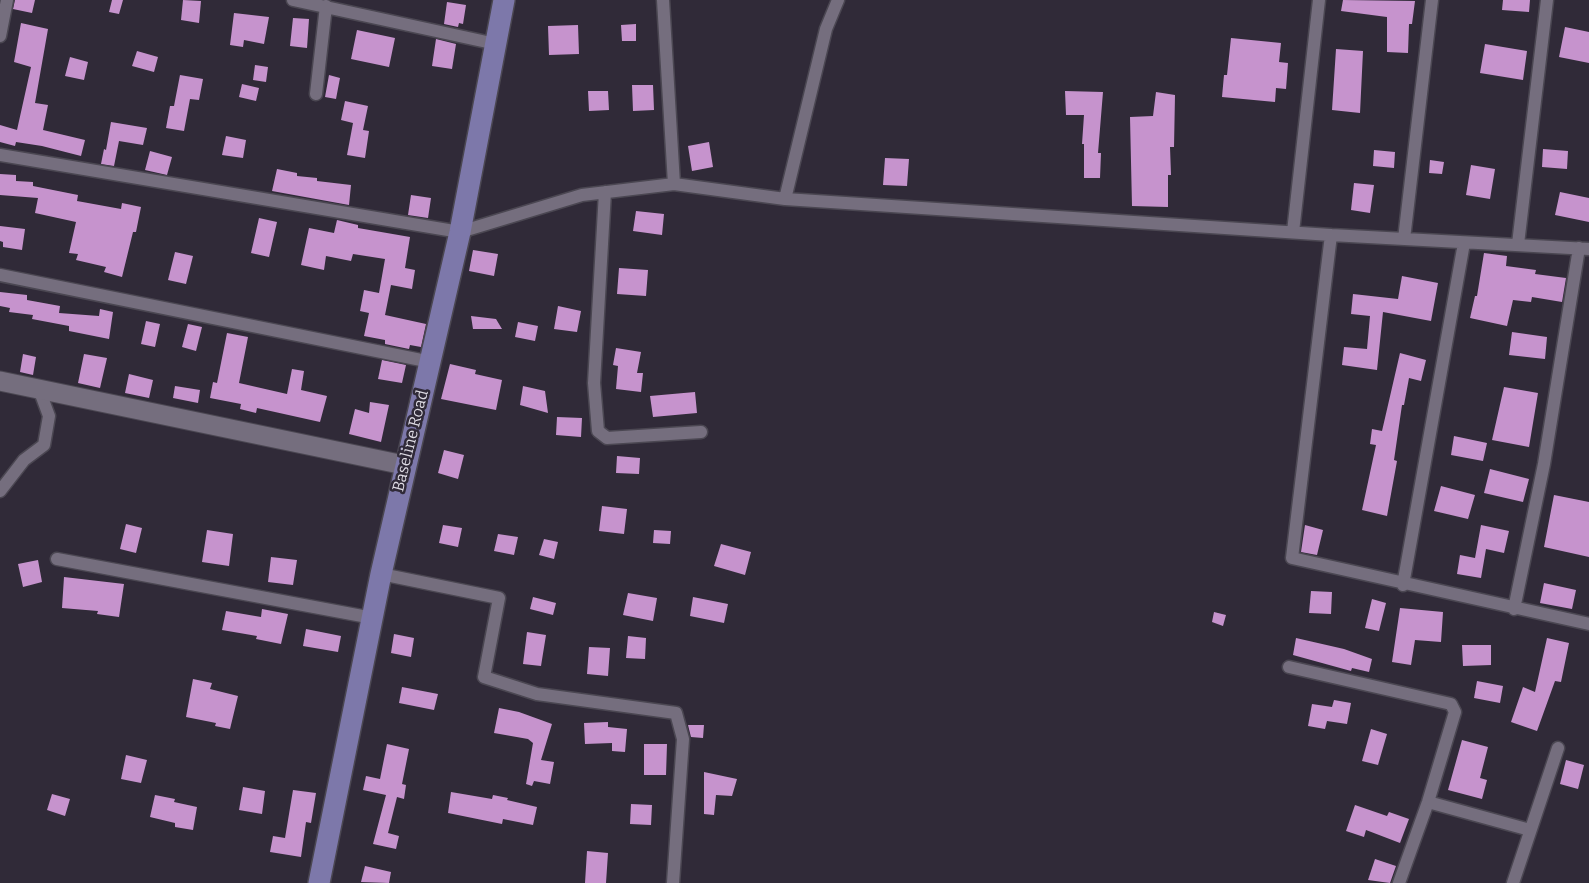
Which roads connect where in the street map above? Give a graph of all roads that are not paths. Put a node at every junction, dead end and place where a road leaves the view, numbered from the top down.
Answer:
1 (7, 0) edge
2 (293, 0) edge
3 (504, 0) edge
4 (663, 0) edge
5 (838, 0) edge
6 (1319, 0) edge
7 (1432, 0) edge
8 (1546, 0) edge
9 (326, 6) junction
10 (0, 36) edge
11 (496, 44) junction
12 (316, 94) dead end
13 (0, 155) edge
14 (674, 184) junction
15 (605, 192) junction
16 (785, 199) junction
17 (460, 232) junction
18 (1293, 232) junction
19 (1331, 235) junction
20 (1404, 239) junction
21 (1464, 243) junction
22 (1518, 244) junction
23 (1584, 248) edge
24 (0, 275) edge
25 (430, 362) junction
26 (0, 382) edge
27 (39, 389) junction
28 (700, 432) dead end
29 (404, 465) junction
30 (0, 491) edge
31 (57, 559) dead end
32 (381, 574) junction
33 (1403, 585) junction
34 (1514, 609) junction
35 (372, 618) junction
36 (1589, 624) edge
37 (1289, 667) dead end
38 (1558, 748) dead end
39 (1428, 802) junction
40 (1530, 830) junction
41 (319, 883) edge
42 (673, 883) edge
43 (1399, 883) edge
44 (1513, 883) edge

1 - 10 street
2 - 9 street
3 - 11 main road, Baseline Road
4 - 14 street
5 - 16 street
6 - 18 street
7 - 20 street
8 - 22 street
9 - 11 street
9 - 12 street
11 - 17 main road, Baseline Road
13 - 17 street
14 - 15 street
14 - 16 street
15 - 17 street
15 - 28 street
16 - 18 street
17 - 25 main road, Baseline Road
18 - 19 street
19 - 20 street
19 - 33 street
20 - 21 street
21 - 22 street
21 - 33 street
22 - 23 street
23 - 34 street
24 - 25 street
25 - 29 main road, Baseline Road
26 - 27 street
27 - 29 street
27 - 30 street
29 - 32 main road, Baseline Road
31 - 35 street
32 - 35 main road, Baseline Road
32 - 42 street
33 - 34 street
34 - 36 street
35 - 41 main road, Baseline Road
37 - 39 street
38 - 40 street
39 - 40 street
39 - 43 street
40 - 44 street

